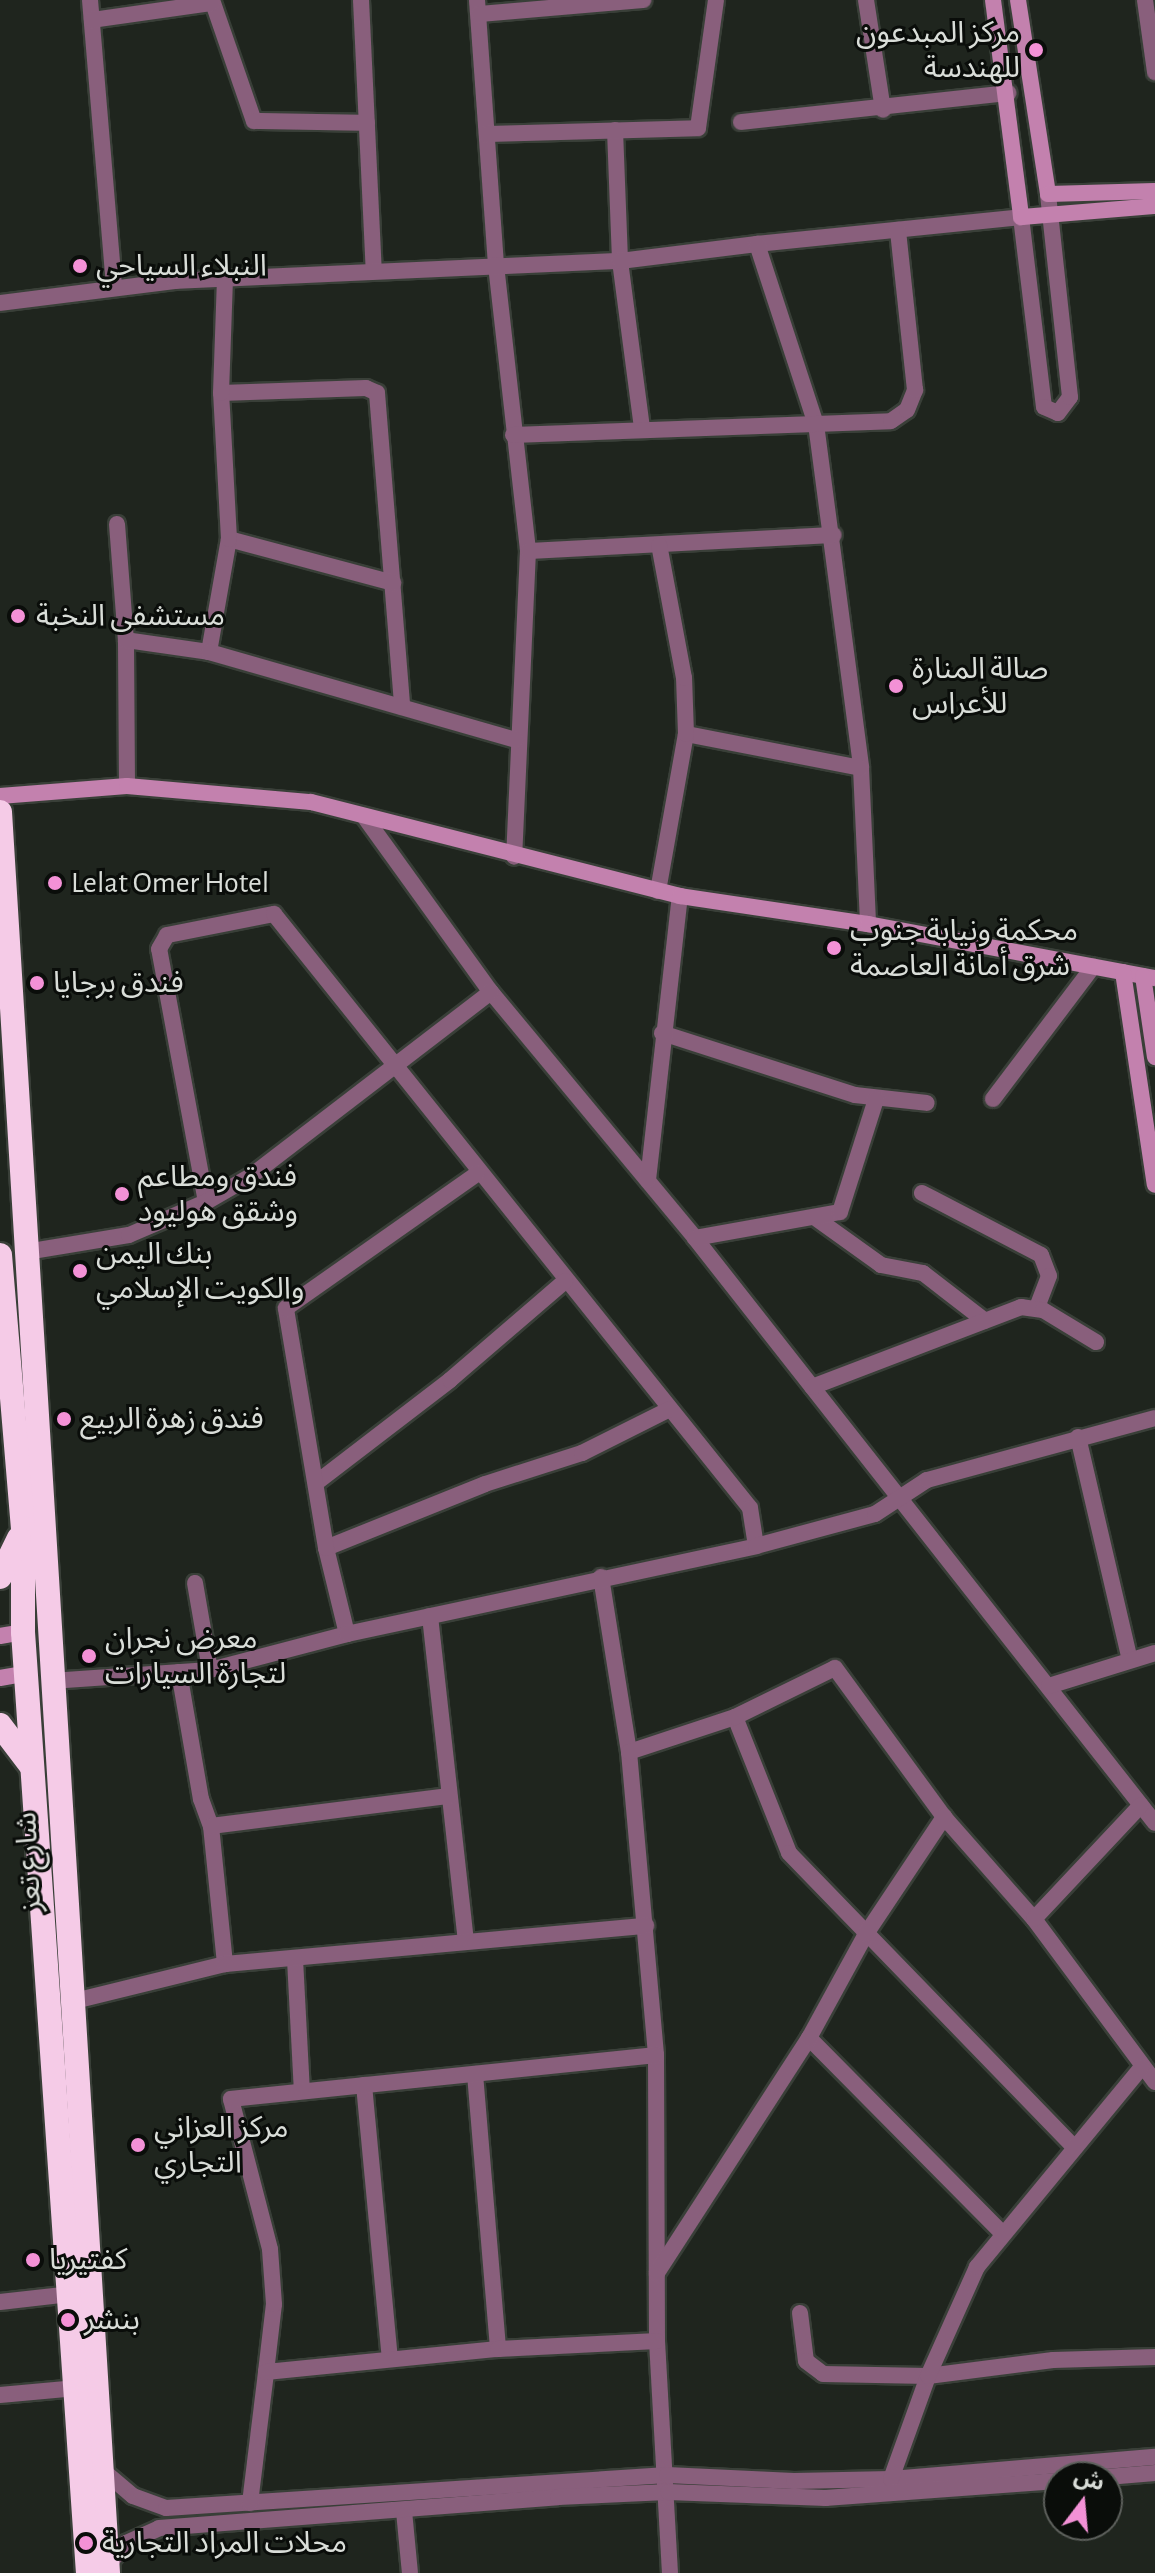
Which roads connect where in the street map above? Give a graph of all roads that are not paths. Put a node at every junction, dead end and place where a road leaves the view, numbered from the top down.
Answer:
1 (90, 0) edge
2 (361, 0) edge
3 (643, 0) edge
4 (716, 0) edge
5 (866, 0) edge
6 (993, 0) edge
7 (1018, 0) edge
8 (1145, 0) edge
9 (212, 2) edge
10 (588, 2) edge
11 (478, 7) edge
12 (92, 20) junction
13 (1153, 42) edge
14 (1155, 72) edge
15 (1008, 93) junction
16 (883, 110) junction
17 (741, 122) dead end
18 (367, 123) junction
19 (615, 130) junction
20 (487, 134) junction
21 (1155, 191) edge
22 (1048, 194) junction
23 (1019, 198) junction
24 (1155, 206) edge
25 (1051, 212) junction
26 (1021, 217) junction
27 (898, 230) junction
28 (757, 244) junction
29 (620, 261) junction
30 (496, 265) junction
31 (374, 271) junction
32 (225, 278) junction
33 (114, 288) junction
34 (0, 303) edge
35 (221, 393) junction
36 (816, 424) junction
37 (642, 428) junction
38 (513, 435) junction
39 (117, 524) dead end
40 (834, 535) junction
41 (229, 539) junction
42 (659, 545) junction
43 (528, 551) junction
44 (393, 583) junction
45 (126, 640) junction
46 (209, 652) junction
47 (402, 707) junction
48 (686, 734) junction
49 (516, 740) junction
50 (861, 768) junction
51 (127, 786) junction
52 (0, 796) edge
53 (0, 812) edge
54 (366, 819) junction
55 (514, 857) junction
56 (658, 891) junction
57 (680, 896) junction
58 (868, 924) junction
59 (1093, 967) junction
60 (1123, 972) junction
61 (1149, 977) edge
62 (491, 992) junction
63 (662, 1033) junction
64 (1155, 1057) edge
65 (393, 1067) junction
66 (876, 1099) junction
67 (993, 1099) dead end
68 (927, 1103) dead end
69 (477, 1174) junction
70 (648, 1180) junction
71 (1155, 1185) edge
72 (922, 1193) dead end
73 (206, 1202) junction
74 (817, 1219) junction
75 (11, 1221) edge
76 (695, 1238) junction
77 (26, 1252) junction
78 (0, 1255) edge
79 (565, 1281) junction
80 (1037, 1307) junction
81 (985, 1321) junction
82 (1096, 1342) dead end
83 (812, 1387) junction
84 (670, 1409) junction
85 (1155, 1418) edge
86 (1078, 1437) junction
87 (316, 1483) junction
88 (900, 1497) junction
89 (23, 1528) junction
90 (756, 1546) junction
91 (326, 1548) junction
92 (0, 1577) edge
93 (601, 1577) junction
94 (195, 1583) dead end
95 (430, 1616) junction
96 (12, 1634) edge
97 (347, 1634) junction
98 (1155, 1653) edge
99 (1130, 1660) junction
100 (210, 1670) junction
101 (179, 1672) junction
102 (27, 1673) junction
103 (0, 1678) edge
104 (51, 1681) junction
105 (1049, 1686) junction
106 (735, 1717) junction
107 (0, 1725) edge
108 (629, 1752) junction
109 (32, 1767) junction
110 (449, 1796) junction
111 (1141, 1805) junction
112 (944, 1817) junction
113 (1155, 1823) edge
114 (211, 1826) junction
115 (1034, 1919) junction
116 (646, 1926) junction
117 (866, 1934) junction
118 (466, 1941) junction
119 (295, 1959) junction
120 (225, 1964) junction
121 (70, 2002) junction
122 (809, 2038) junction
123 (656, 2055) junction
124 (1141, 2068) junction
125 (475, 2074) junction
126 (1155, 2082) edge
127 (364, 2085) junction
128 (302, 2091) junction
129 (1074, 2147) junction
130 (1003, 2234) junction
131 (657, 2273) junction
132 (70, 2294) junction
133 (0, 2302) edge
134 (800, 2313) dead end
135 (657, 2341) junction
136 (498, 2349) junction
137 (1155, 2357) edge
138 (390, 2359) junction
139 (266, 2372) junction
140 (928, 2376) junction
141 (77, 2388) junction
142 (0, 2395) edge
143 (1155, 2457) edge
144 (100, 2468) junction
145 (1155, 2473) edge
146 (1123, 2476) edge
147 (891, 2479) junction
148 (1043, 2482) edge
149 (668, 2483) junction
150 (250, 2503) junction
151 (166, 2508) junction
152 (404, 2511) junction
153 (166, 2528) junction
154 (101, 2571) edge
155 (410, 2573) edge
156 (670, 2573) edge

1 - 12 street
2 - 18 street
3 - 10 street
4 - 19 street
5 - 16 street
6 - 15 street
7 - 22 street
8 - 13 street
9 - 12 street
9 - 18 street
10 - 11 street
11 - 20 street
12 - 33 street
13 - 14 street
15 - 16 street
15 - 23 street
16 - 17 street
18 - 31 street
19 - 20 street
19 - 29 street
20 - 30 street
21 - 22 street
22 - 23 street
22 - 25 street
23 - 26 street
24 - 25 street
25 - 26 street
25 - 26 street
26 - 27 street
27 - 28 street
27 - 36 street
28 - 29 street
28 - 36 street
29 - 30 street
29 - 37 street
30 - 31 street
30 - 38 street
31 - 32 street
32 - 33 street
32 - 35 street
33 - 34 street
35 - 41 street
35 - 44 street
36 - 37 street
36 - 40 street
37 - 38 street
38 - 43 street
39 - 45 street
40 - 42 street
40 - 50 street
41 - 44 street
41 - 46 street
42 - 43 street
42 - 48 street
43 - 49 street
44 - 47 street
45 - 46 street
45 - 51 street
46 - 47 street
47 - 49 street
48 - 50 street
48 - 56 street
49 - 55 street
50 - 58 street
51 - 52 street
51 - 54 street
53 - 75 highway, شارع تعز
54 - 55 street
54 - 62 street
55 - 56 street
56 - 57 street
57 - 58 street
57 - 63 street
58 - 59 street
59 - 60 street
59 - 67 street
60 - 61 street
60 - 71 street
61 - 64 street
62 - 65 street
62 - 70 street
63 - 66 street
63 - 70 street
65 - 69 street
65 - 73 street
65 - 73 street
66 - 68 street
66 - 74 street
69 - 79 street
69 - 87 street
70 - 76 street
72 - 80 street
73 - 77 street
74 - 76 street
74 - 81 street
75 - 77 highway, شارع تعز
76 - 83 street
77 - 104 highway, شارع تعز
78 - 89 highway, شارع تعز
79 - 84 street
79 - 87 street
80 - 81 street
80 - 82 street
81 - 83 street
83 - 88 street
84 - 90 street
84 - 91 street
85 - 86 street
86 - 88 street
86 - 99 street
87 - 91 street
88 - 90 street
88 - 105 street
89 - 92 highway
89 - 96 highway, شارع تعز
90 - 93 street
91 - 97 street
93 - 95 street
93 - 108 street
94 - 100 street
95 - 97 street
95 - 110 street
96 - 102 highway, شارع تعز
97 - 100 street
98 - 99 street
99 - 105 street
100 - 101 street
101 - 104 street
101 - 114 street
102 - 103 street
102 - 109 highway, شارع تعز
104 - 121 highway, شارع تعز
105 - 111 street
106 - 108 street
106 - 112 street
106 - 117 street
107 - 109 highway
108 - 116 street
109 - 132 highway, شارع تعز
110 - 114 street
110 - 118 street
111 - 113 street
111 - 115 street
112 - 115 street
112 - 117 street
114 - 120 street
115 - 124 street
116 - 118 street
116 - 123 street
117 - 122 street
117 - 129 street
118 - 119 street
119 - 120 street
119 - 128 street
120 - 121 street
121 - 144 highway, شارع تعز
122 - 130 street
122 - 131 street
123 - 125 street
123 - 131 street
124 - 126 street
124 - 129 street
125 - 127 street
125 - 136 street
127 - 128 street
127 - 138 street
128 - 139 street
129 - 130 street
130 - 140 street
131 - 135 street
132 - 133 street
132 - 141 highway, شارع تعز
134 - 140 street
135 - 136 street
135 - 149 street
136 - 138 street
137 - 140 street
138 - 139 street
139 - 150 street
140 - 147 street
141 - 142 street
141 - 154 highway, شارع تعز
143 - 147 street
144 - 151 street
144 - 154 highway, شارع تعز
145 - 146 street
147 - 149 street
148 - 149 street
149 - 150 street
149 - 152 street
149 - 156 street
150 - 151 street
151 - 153 street
152 - 153 street
152 - 155 street
153 - 154 street

